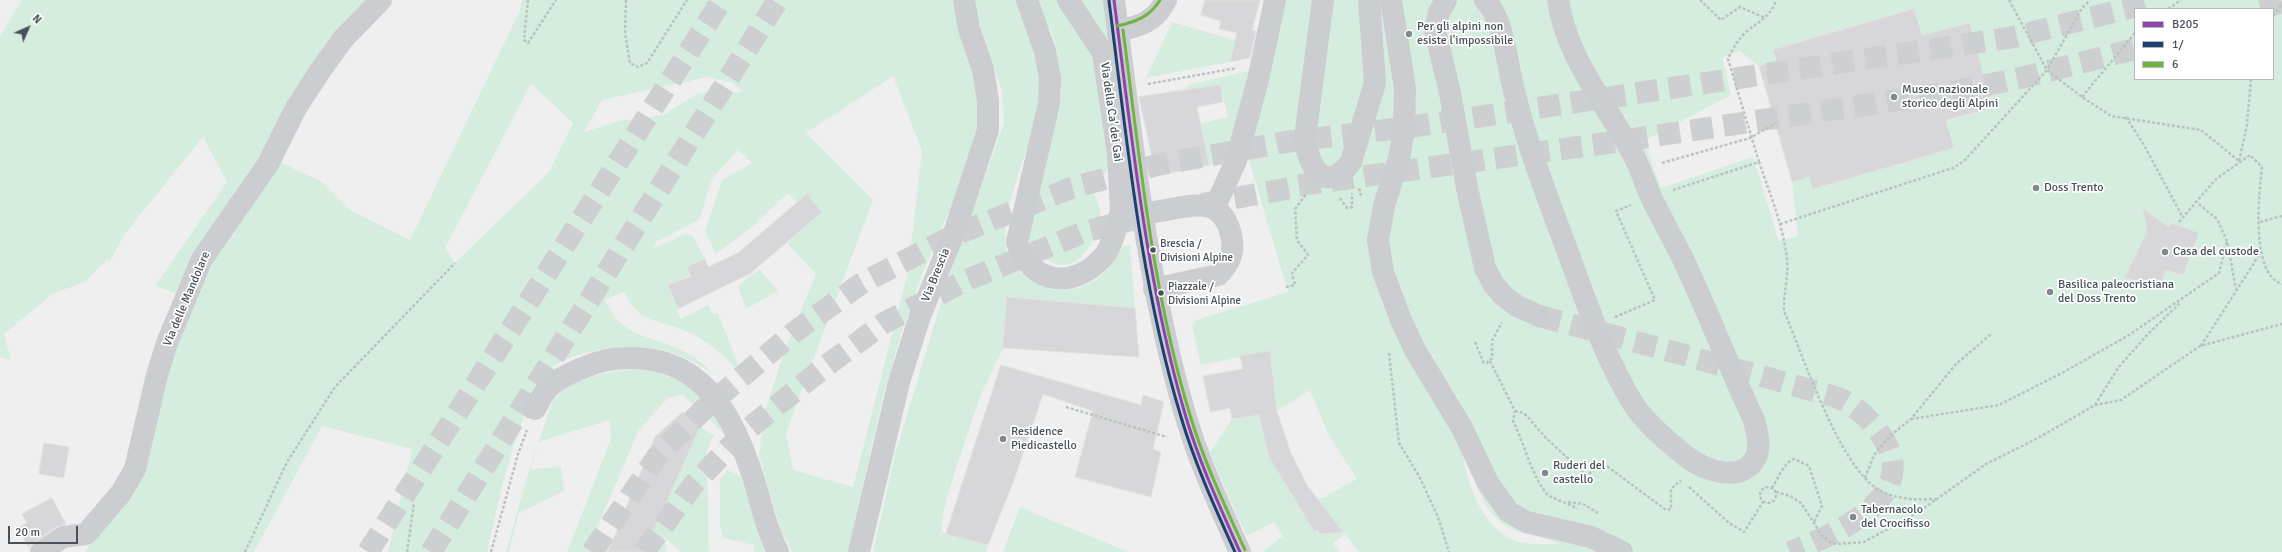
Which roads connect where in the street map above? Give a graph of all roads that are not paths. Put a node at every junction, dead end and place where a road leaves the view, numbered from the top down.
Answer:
1 (381, 0) edge
2 (964, 0) edge
3 (1027, 0) edge
4 (1068, 0) edge
5 (1114, 0) edge
6 (1166, 0) edge
7 (1274, 0) edge
8 (1323, 0) edge
9 (1368, 0) edge
10 (1391, 0) edge
11 (1446, 0) edge
12 (1485, 0) edge
13 (1558, 0) edge
14 (1118, 31) junction
15 (1214, 208) junction
16 (1120, 212) junction
17 (1143, 213) junction
18 (1154, 289) junction
19 (1539, 316) tunnel mouth
20 (535, 409) road end
21 (40, 552) edge
22 (778, 552) edge
23 (859, 552) edge
24 (1240, 552) edge
25 (1622, 552) edge

1 - 21 street, Via delle Mandolare
2 - 23 street, Via Brescia
3 - 16 street
4 - 16 street, Via della Ca' dei Gai
5 - 14 street
6 - 14 street
7 - 15 street
8 - 9 street
10 - 25 street
11 - 19 street
12 - 13 street
14 - 17 street
15 - 17 street
15 - 18 street
16 - 17 street
17 - 18 street
18 - 24 street
20 - 22 street

